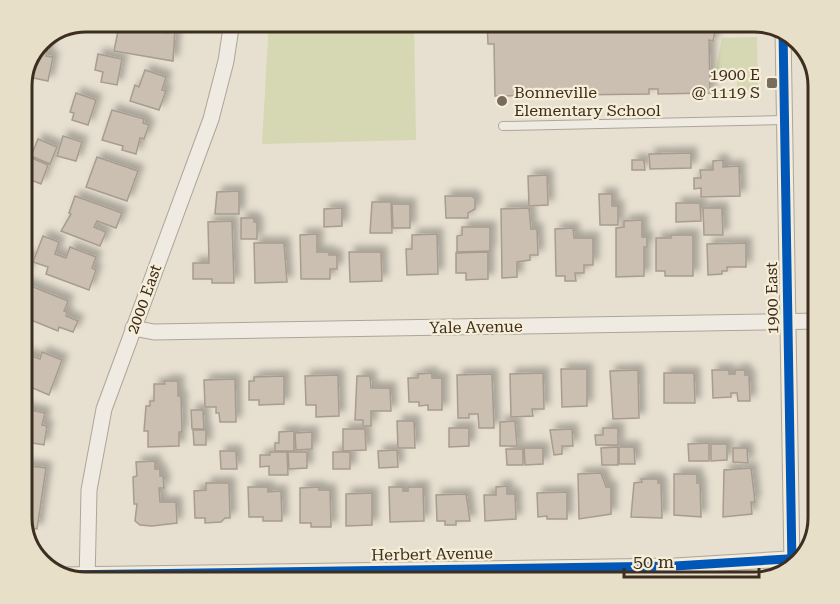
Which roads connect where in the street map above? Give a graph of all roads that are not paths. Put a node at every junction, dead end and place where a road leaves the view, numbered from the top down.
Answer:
1 (230, 32) edge
2 (783, 40) edge
3 (784, 120) junction
4 (503, 126) dead end
5 (808, 321) edge
6 (788, 322) junction
7 (133, 328) junction
8 (796, 553) edge
9 (788, 560) edge
10 (87, 572) edge
11 (397, 572) edge

1 - 7 street, 2000 East
2 - 3 street, 1900 East
3 - 4 lane
3 - 6 street, 1900 East
5 - 6 street, Yale Avenue
6 - 7 street, Yale Avenue
6 - 8 street, 1900 East
7 - 10 street, 2000 East
9 - 11 street, Herbert Avenue

